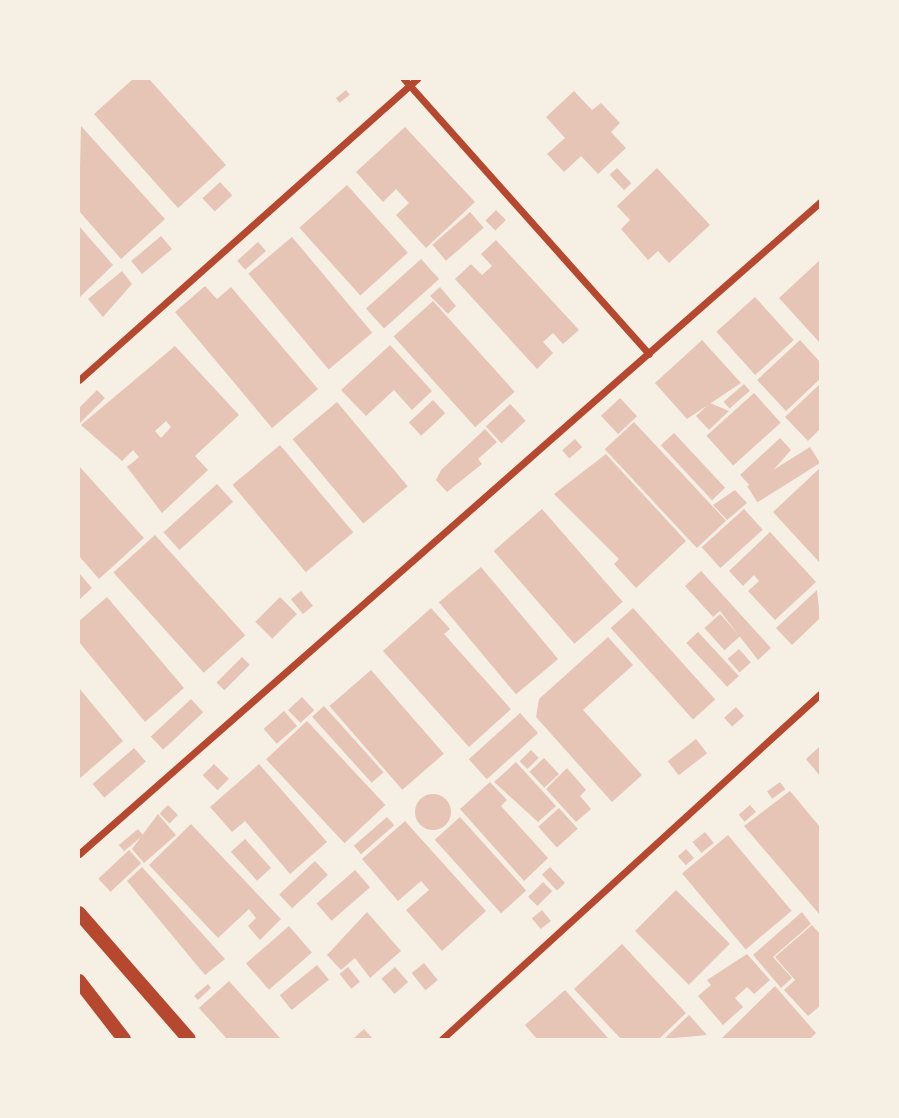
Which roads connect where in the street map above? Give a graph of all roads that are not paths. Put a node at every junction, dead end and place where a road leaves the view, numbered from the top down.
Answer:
1 (404, 79) edge
2 (417, 79) edge
3 (410, 86) junction
4 (820, 202) edge
5 (649, 354) junction
6 (79, 380) edge
7 (820, 694) edge
8 (79, 854) edge
9 (79, 913) edge
10 (79, 981) edge
11 (124, 1039) edge
12 (189, 1039) edge
13 (442, 1039) edge

1 - 3 street
2 - 3 street
3 - 5 street
3 - 6 street
4 - 5 street
5 - 8 street
7 - 13 street
9 - 12 main road
10 - 11 main road

